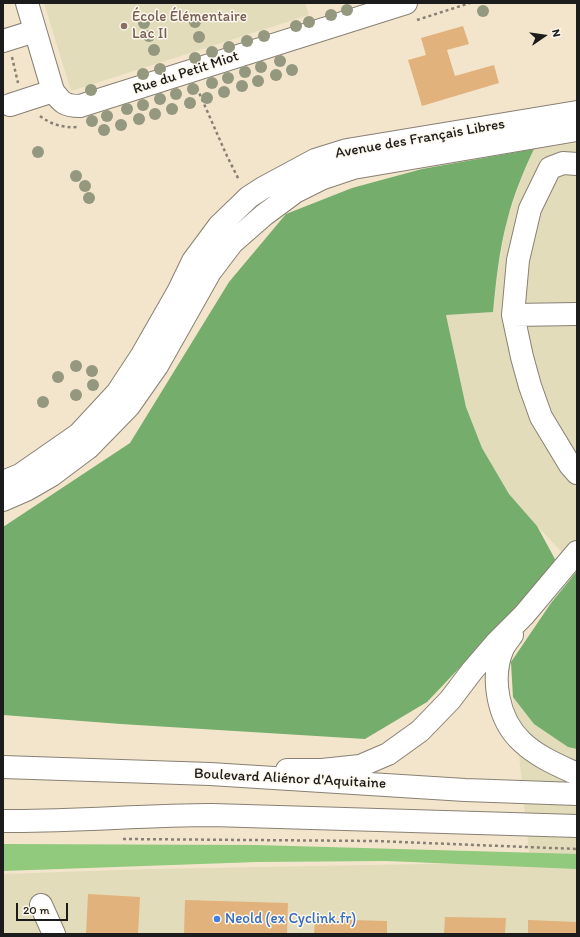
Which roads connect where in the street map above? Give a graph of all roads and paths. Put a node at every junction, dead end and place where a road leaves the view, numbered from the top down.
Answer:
1 (27, 3) edge
2 (406, 3) edge
3 (360, 10) edge
4 (35, 31) junction
5 (3, 41) edge
6 (185, 73) junction
7 (53, 91) junction
8 (10, 105) dead end
9 (577, 112) edge
10 (577, 130) edge
11 (577, 164) edge
12 (241, 184) dead end
13 (577, 314) edge
14 (513, 315) junction
15 (577, 473) edge
16 (3, 482) edge
17 (3, 500) edge
18 (577, 552) edge
19 (524, 615) junction
20 (3, 767) edge
21 (210, 774) junction
22 (577, 774) edge
23 (577, 794) edge
24 (3, 807) edge
25 (167, 815) junction
26 (3, 821) edge
27 (577, 826) edge
28 (122, 839) dead end
29 (577, 849) edge
30 (41, 905) dead end
31 (54, 934) edge

1 - 4 main road, Rue du Petit Miot
2 - 3 main road, Rue du Petit Miot
3 - 6 main road, Rue du Petit Miot
4 - 5 main road
4 - 7 main road, Rue du Petit Miot
6 - 7 main road, Rue du Petit Miot
6 - 12 path
7 - 8 main road
9 - 16 main road, Avenue des Français Libres
10 - 17 main road, Avenue des Français Libres
11 - 14 main road
13 - 14 main road
14 - 15 main road
18 - 19 main road
19 - 21 main road
19 - 22 main road
20 - 21 main road, Boulevard Aliénor d'Aquitaine
21 - 23 main road, Boulevard Aliénor d'Aquitaine
24 - 25 main road
25 - 26 main road
25 - 27 main road
28 - 29 path
30 - 31 main road

